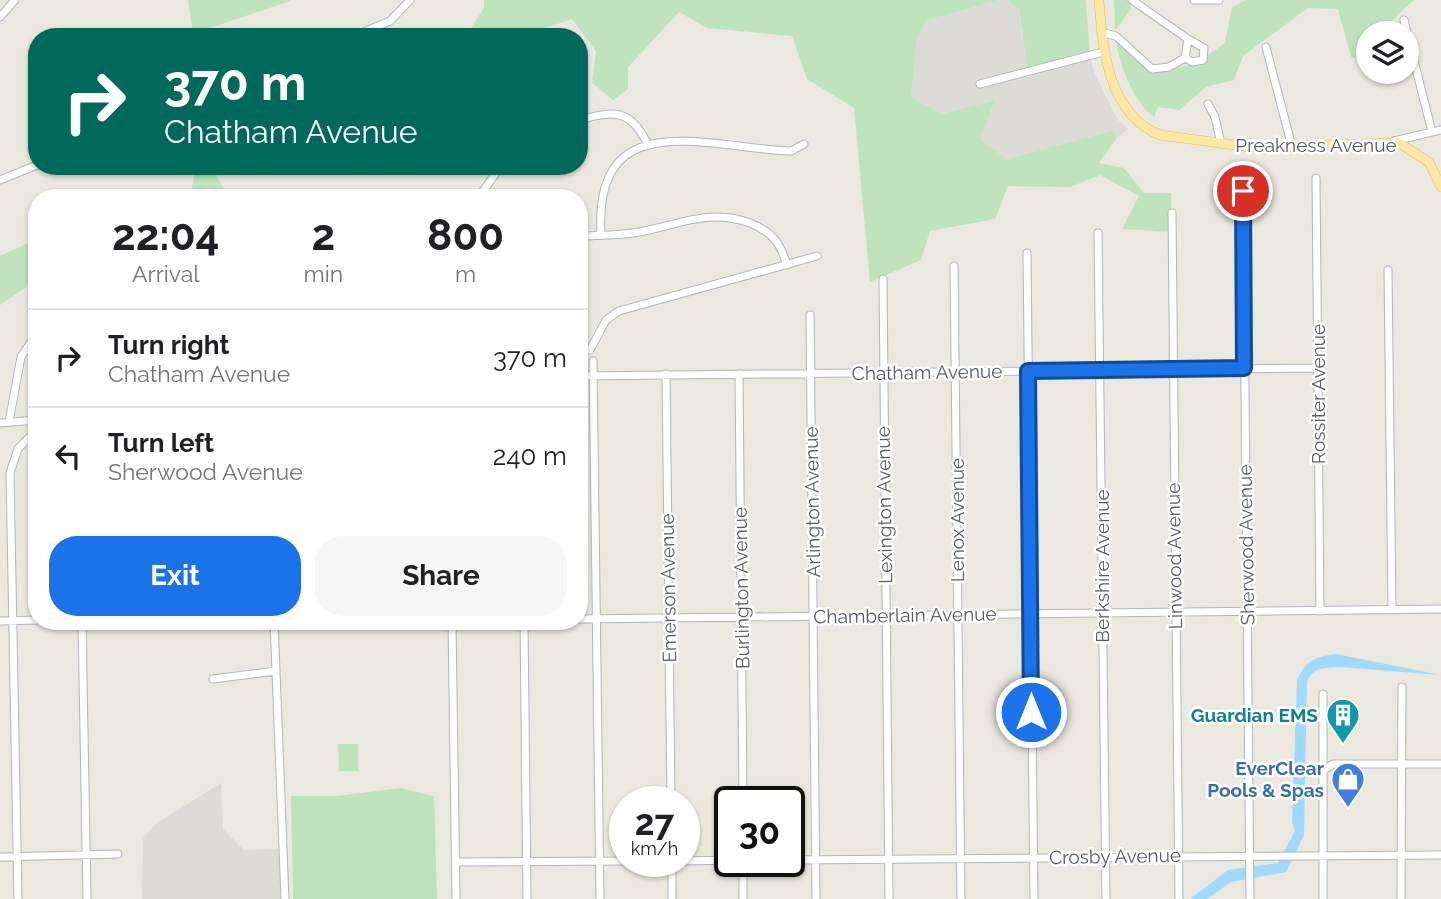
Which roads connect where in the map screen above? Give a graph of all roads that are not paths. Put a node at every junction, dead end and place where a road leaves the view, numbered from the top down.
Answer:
1 (15, 0) edge
2 (410, 0) edge
3 (1099, 0) edge
4 (1132, 0) edge
5 (1194, 0) edge
6 (1219, 0) edge
7 (0, 18) edge
8 (373, 28) edge
9 (1101, 32) junction
10 (1188, 39) junction
11 (1266, 47) dead end
12 (1103, 52) junction
13 (1185, 58) junction
14 (1419, 81) edge
15 (979, 84) dead end
16 (1208, 104) dead end
17 (588, 118) edge
18 (1441, 130) edge
19 (1432, 132) junction
20 (647, 143) junction
21 (1385, 143) junction
22 (804, 144) dead end
23 (1221, 144) junction
24 (1293, 147) junction
25 (28, 168) edge
26 (1316, 178) dead end
27 (0, 180) edge
28 (1441, 183) edge
29 (1243, 191) dead end
30 (1172, 213) dead end
31 (1098, 233) dead end
32 (601, 235) junction
33 (588, 236) edge
34 (1027, 253) dead end
35 (817, 256) dead end
36 (787, 265) junction
37 (954, 266) dead end
38 (1388, 270) dead end
39 (883, 279) dead end
40 (810, 315) dead end
41 (28, 346) edge
42 (590, 350) dead end
43 (593, 361) dead end
44 (1244, 368) junction
45 (1317, 368) junction
46 (1172, 369) junction
47 (1100, 370) junction
48 (1028, 371) junction
49 (883, 372) junction
50 (955, 372) junction
51 (739, 373) junction
52 (811, 373) junction
53 (666, 374) junction
54 (588, 376) edge
55 (593, 376) junction
56 (28, 421) edge
57 (9, 422) junction
58 (0, 423) edge
59 (28, 438) edge
60 (1441, 609) edge
61 (1392, 610) junction
62 (1320, 611) junction
63 (1175, 612) junction
64 (1247, 612) junction
65 (1102, 613) junction
66 (1031, 614) junction
67 (886, 615) junction
68 (958, 615) junction
69 (813, 616) junction
70 (741, 617) junction
71 (668, 618) junction
72 (588, 619) edge
73 (596, 619) junction
74 (28, 620) edge
75 (0, 621) edge
76 (12, 621) junction
77 (82, 630) edge
78 (274, 630) edge
79 (452, 630) edge
80 (524, 630) edge
81 (276, 671) junction
82 (213, 679) dead end
83 (1402, 687) dead end
84 (1323, 694) dead end
85 (1402, 764) junction
86 (1441, 764) edge
87 (1324, 770) junction
88 (671, 786) edge
89 (743, 786) edge
90 (118, 854) dead end
91 (1250, 854) junction
92 (86, 855) junction
93 (1178, 855) junction
94 (1322, 855) junction
95 (1401, 855) junction
96 (1441, 855) edge
97 (1105, 856) junction
98 (0, 857) edge
99 (17, 857) junction
100 (1033, 857) junction
101 (961, 858) junction
102 (805, 859) edge
103 (816, 859) junction
104 (889, 859) junction
105 (600, 861) junction
106 (609, 861) edge
107 (456, 862) junction
108 (527, 862) junction
109 (671, 877) edge
110 (743, 877) edge
111 (18, 899) edge
112 (87, 899) edge
113 (285, 899) edge
114 (456, 899) edge
115 (527, 899) edge
116 (600, 899) edge
117 (672, 899) edge
118 (743, 899) edge
119 (816, 899) edge
120 (889, 899) edge
121 (961, 899) edge
122 (1034, 899) edge
123 (1106, 899) edge
124 (1179, 899) edge
125 (1250, 899) edge
126 (1323, 899) edge
127 (1401, 899) edge

1 - 7 street
2 - 8 street
3 - 9 main road, Preakness Avenue
4 - 10 street
5 - 6 street
9 - 12 main road, Preakness Avenue
9 - 13 street
10 - 13 street
10 - 13 street
11 - 24 street
12 - 15 street
12 - 23 main road, Preakness Avenue
14 - 19 street
16 - 23 street
17 - 20 street
18 - 19 street
19 - 21 street
20 - 22 street
20 - 32 street
21 - 24 main road, Preakness Avenue
21 - 28 main road, Preakness Avenue
23 - 24 main road, Preakness Avenue
25 - 27 street
26 - 45 street, Rossiter Avenue
29 - 44 street, Sherwood Avenue
30 - 46 street, Linwood Avenue
31 - 47 street, Berkshire Avenue
32 - 33 street
32 - 36 street
34 - 48 street
35 - 36 street
36 - 42 street
37 - 50 street, Lenox Avenue
38 - 61 street
39 - 49 street, Lexington Avenue
40 - 52 street, Arlington Avenue
41 - 57 street
43 - 55 street
44 - 45 street, Chatham Avenue
44 - 46 street, Chatham Avenue
44 - 64 street, Sherwood Avenue
45 - 62 street, Rossiter Avenue
46 - 47 street, Chatham Avenue
46 - 63 street, Linwood Avenue
47 - 48 street, Chatham Avenue
47 - 65 street, Berkshire Avenue
48 - 50 street, Chatham Avenue
48 - 66 street
49 - 50 street, Chatham Avenue
49 - 52 street, Chatham Avenue
49 - 67 street, Lexington Avenue
50 - 68 street, Lenox Avenue
51 - 52 street, Chatham Avenue
51 - 53 street, Chatham Avenue
51 - 70 street, Burlington Avenue
52 - 69 street, Arlington Avenue
53 - 55 street, Chatham Avenue
53 - 71 street, Emerson Avenue
54 - 55 street, Chatham Avenue
55 - 73 street
56 - 57 street
57 - 58 street
59 - 76 street
60 - 61 street, Chamberlain Avenue
61 - 62 street, Chamberlain Avenue
62 - 64 street, Chamberlain Avenue
63 - 64 street, Chamberlain Avenue
63 - 65 street, Chamberlain Avenue
63 - 93 street, Linwood Avenue
64 - 91 street, Sherwood Avenue
65 - 66 street, Chamberlain Avenue
65 - 97 street, Berkshire Avenue
66 - 68 street, Chamberlain Avenue
66 - 100 street
67 - 68 street, Chamberlain Avenue
67 - 69 street, Chamberlain Avenue
67 - 104 street, Lexington Avenue
68 - 101 street, Lenox Avenue
69 - 70 street, Chamberlain Avenue
69 - 103 street, Arlington Avenue
70 - 71 street, Chamberlain Avenue
70 - 89 street, Burlington Avenue
71 - 73 street, Chamberlain Avenue
71 - 88 street, Emerson Avenue
72 - 73 street, Chamberlain Avenue
73 - 105 street
74 - 76 street
75 - 76 street
76 - 99 street
77 - 92 street
78 - 81 street
79 - 107 street
80 - 108 street
81 - 82 street
81 - 113 street
83 - 85 street
84 - 87 street
85 - 86 street
85 - 87 street
85 - 95 street
87 - 94 street
90 - 92 street
91 - 93 street, Crosby Avenue
91 - 94 street, Crosby Avenue
91 - 125 street, Sherwood Avenue
92 - 99 street
92 - 112 street
93 - 97 street, Crosby Avenue
93 - 124 street, Linwood Avenue
94 - 95 street, Crosby Avenue
94 - 126 street
95 - 96 street, Crosby Avenue
95 - 127 street
97 - 100 street, Crosby Avenue
97 - 123 street, Berkshire Avenue
98 - 99 street
99 - 111 street
100 - 101 street, Crosby Avenue
100 - 122 street
101 - 104 street, Crosby Avenue
101 - 121 street, Lenox Avenue
102 - 103 street, Crosby Avenue
103 - 104 street, Crosby Avenue
103 - 119 street, Arlington Avenue
104 - 120 street, Lexington Avenue
105 - 106 street
105 - 108 street
105 - 116 street
107 - 108 street
107 - 114 street
108 - 115 street
109 - 117 street
110 - 118 street

